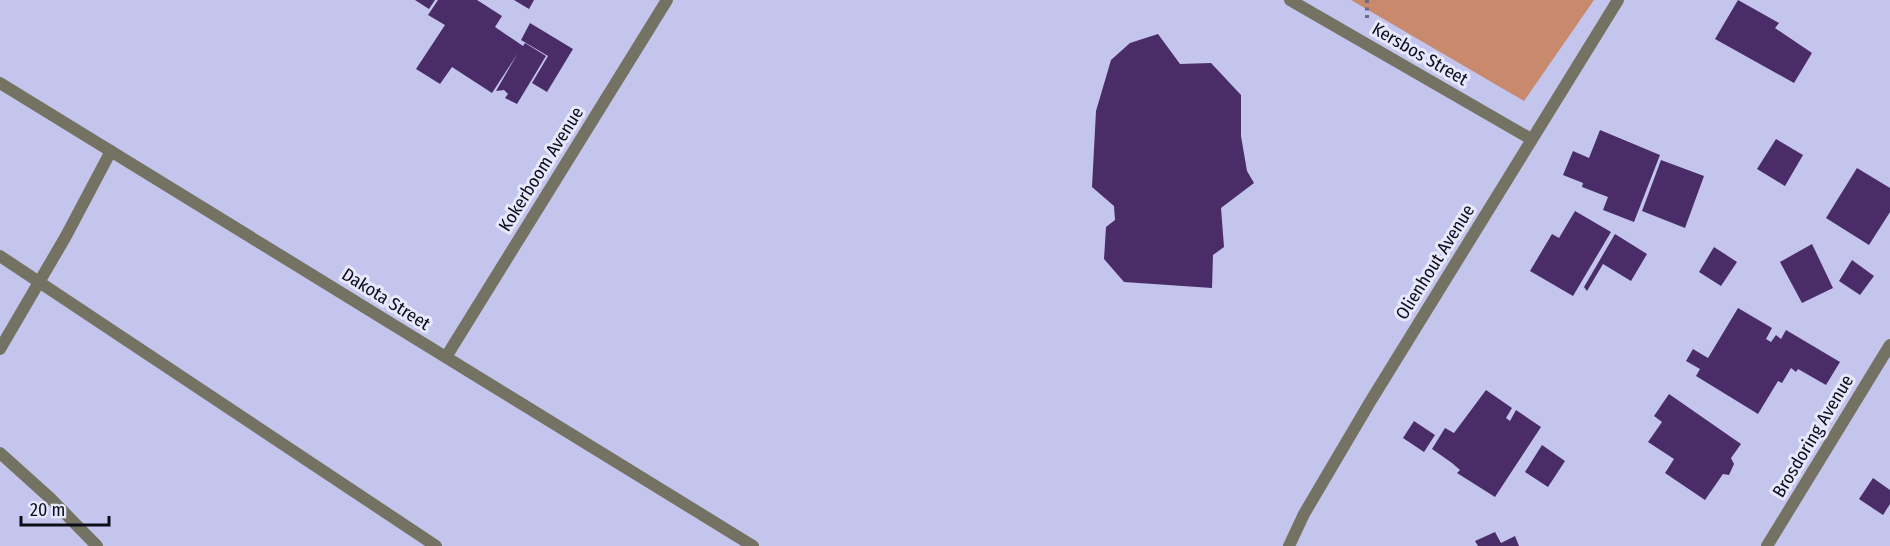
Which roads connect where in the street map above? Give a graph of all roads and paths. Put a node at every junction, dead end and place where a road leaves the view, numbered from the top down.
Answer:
1 (667, 0) edge
2 (1290, 0) edge
3 (1618, 0) edge
4 (0, 83) edge
5 (1531, 139) junction
6 (111, 151) junction
7 (0, 256) edge
8 (40, 281) junction
9 (1890, 345) edge
10 (0, 349) edge
11 (446, 357) junction
12 (0, 453) edge
13 (97, 546) edge
14 (436, 546) edge
15 (753, 546) edge
16 (1289, 546) edge
17 (1767, 546) edge

1 - 11 street, Kokerboom Avenue
2 - 5 street, Kersbos Street
3 - 5 street, Olienhout Avenue
4 - 6 street, Dakota Street
5 - 16 street, Olienhout Avenue
6 - 8 street
6 - 11 street, Dakota Street
7 - 8 street
8 - 10 street
8 - 14 street
9 - 17 street, Brosdoring Avenue
11 - 15 street, Dakota Street
12 - 13 street

